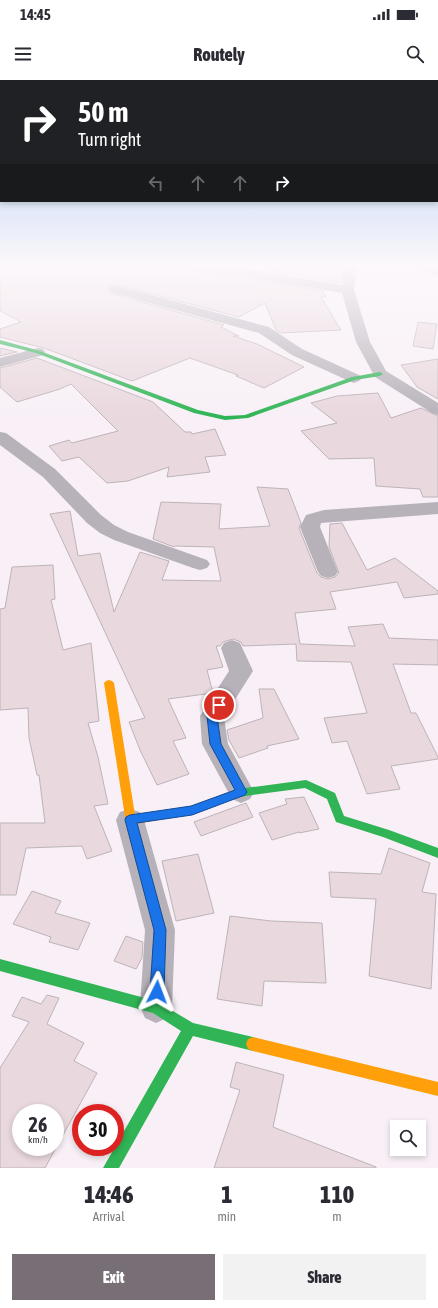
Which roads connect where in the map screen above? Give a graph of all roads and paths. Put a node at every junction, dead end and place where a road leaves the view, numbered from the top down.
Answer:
1 (216, 317) edge
2 (356, 317) edge
3 (0, 342) edge
4 (38, 352) junction
5 (0, 363) edge
6 (380, 374) junction
7 (354, 378) junction
8 (438, 410) edge
9 (0, 437) edge
10 (438, 508) edge
11 (200, 564) dead end
12 (328, 572) dead end
13 (232, 648) dead end
14 (109, 683) dead end
15 (241, 792) junction
16 (130, 820) junction
17 (438, 853) edge
18 (0, 965) edge
19 (156, 1007) junction
20 (190, 1028) junction
21 (438, 1089) edge
22 (111, 1168) edge

1 - 7 street
2 - 6 street
3 - 4 street
4 - 5 street
4 - 7 street
6 - 7 street
6 - 8 street
9 - 11 street
10 - 12 street
13 - 15 street
14 - 16 street
15 - 16 street
15 - 17 street
16 - 19 street
18 - 19 street
19 - 20 street
20 - 21 street
20 - 22 street

